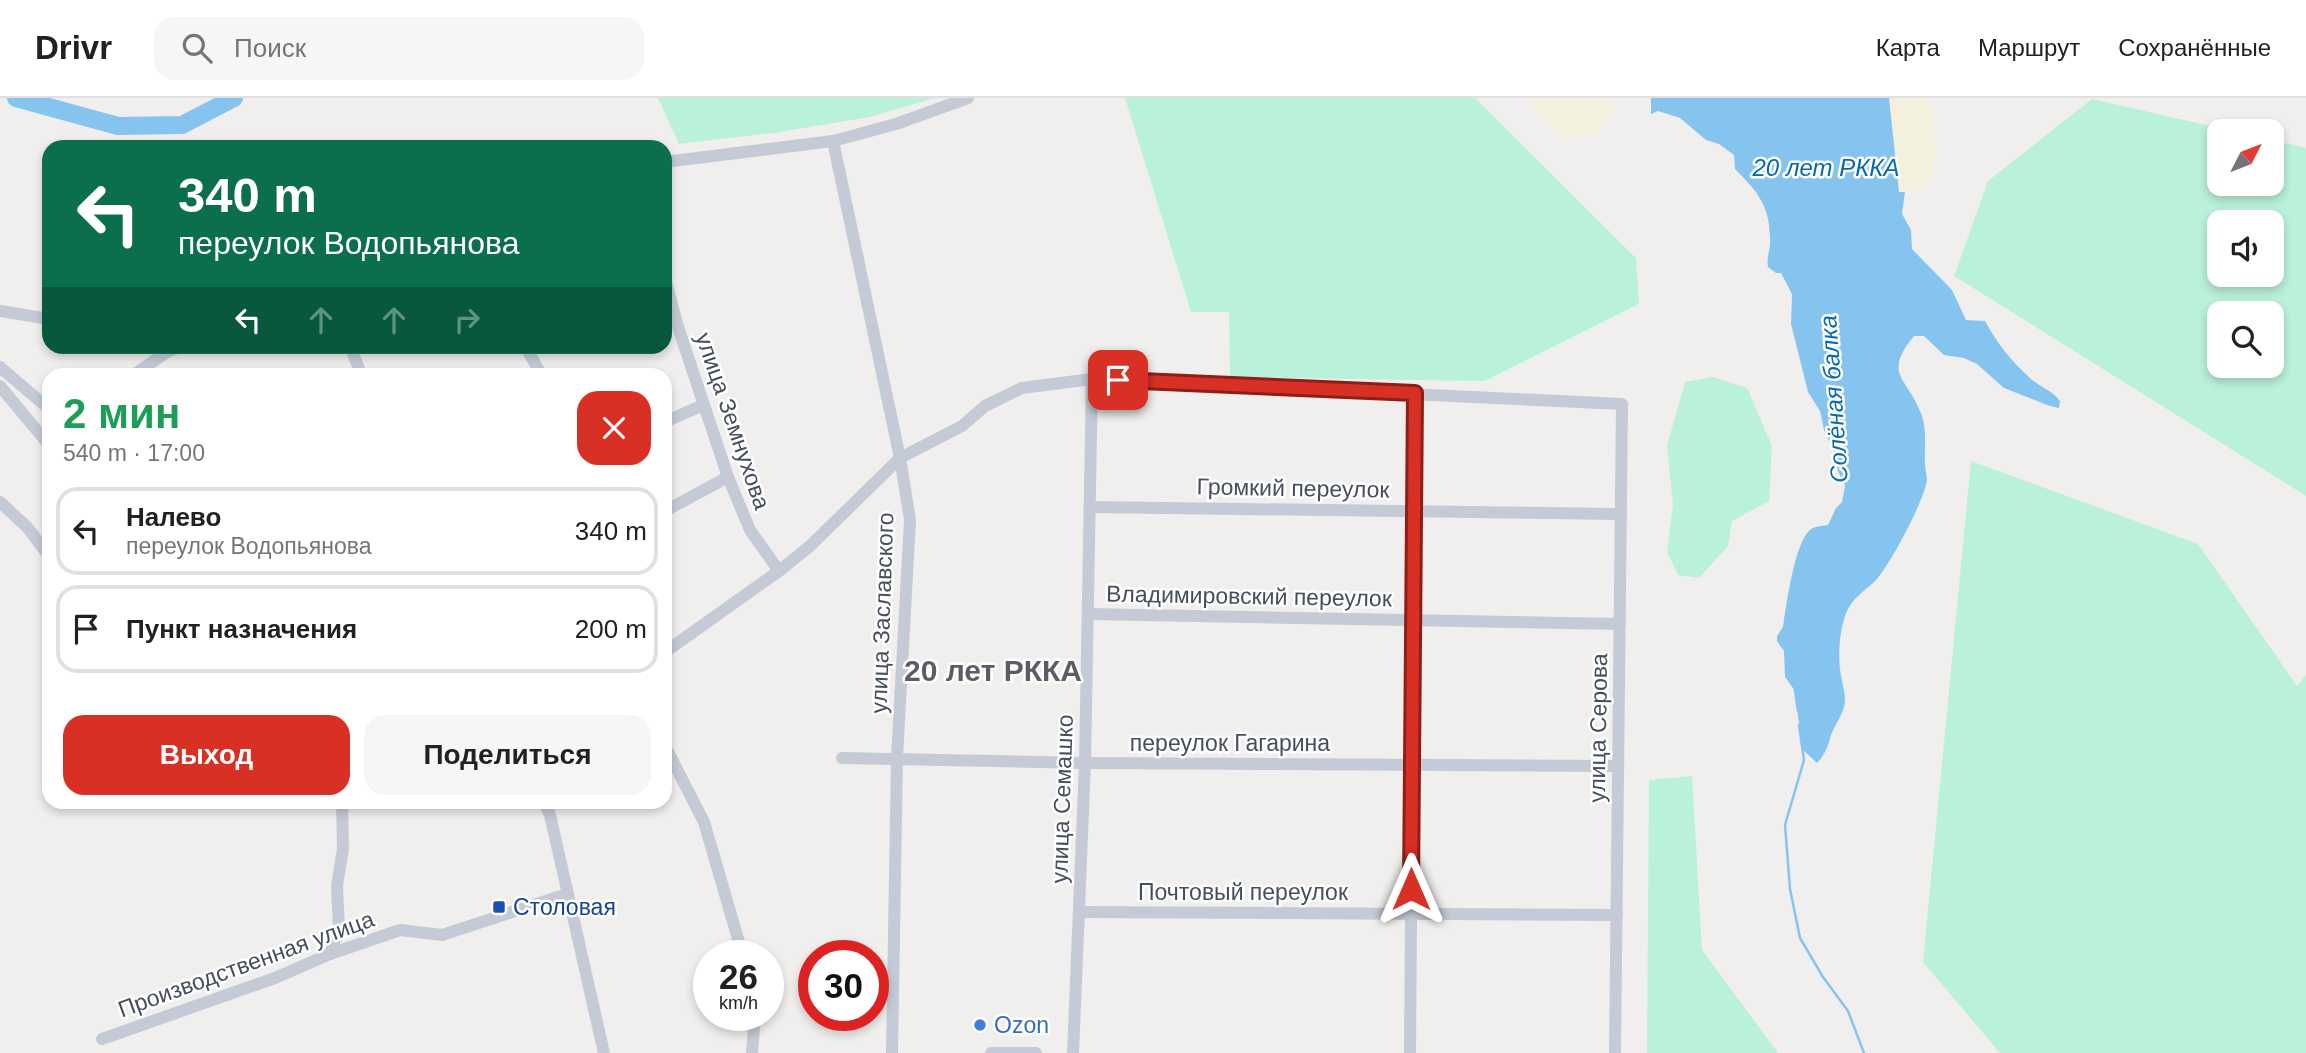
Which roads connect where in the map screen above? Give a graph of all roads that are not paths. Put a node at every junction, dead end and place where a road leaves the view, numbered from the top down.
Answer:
1 (968, 98) edge
2 (833, 141) junction
3 (672, 161) edge
4 (672, 301) edge
5 (0, 311) edge
6 (42, 318) edge
7 (164, 354) edge
8 (0, 367) edge
9 (144, 368) edge
10 (1091, 379) junction
11 (0, 386) edge
12 (1415, 393) junction
13 (42, 403) edge
14 (704, 405) junction
15 (672, 419) edge
16 (42, 437) edge
17 (900, 458) junction
18 (728, 477) junction
19 (0, 502) edge
20 (672, 507) edge
21 (1090, 507) junction
22 (1414, 510) junction
23 (1621, 514) junction
24 (42, 547) edge
25 (779, 571) junction
26 (1088, 614) junction
27 (1413, 620) junction
28 (1620, 624) junction
29 (672, 647) edge
30 (897, 757) junction
31 (842, 758) dead end
32 (672, 760) edge
33 (1085, 763) junction
34 (1412, 765) junction
35 (1618, 766) junction
36 (342, 809) edge
37 (548, 809) edge
38 (567, 894) junction
39 (1079, 912) junction
40 (1411, 914) junction
41 (1617, 915) junction
42 (738, 940) edge
43 (330, 954) junction
44 (754, 1031) edge
45 (102, 1040) dead end
46 (604, 1053) edge
47 (752, 1053) edge
48 (892, 1053) edge
49 (991, 1053) edge
50 (1036, 1053) edge
51 (1073, 1053) edge
52 (1410, 1053) edge
53 (1615, 1053) edge

1 - 2 street
2 - 3 street
2 - 17 street, улица Заславского
4 - 14 street, улица Земнухова
5 - 6 street
7 - 9 street
8 - 13 street
10 - 12 street
10 - 17 street
10 - 21 street, улица Семашко
11 - 16 street
12 - 22 street
12 - 23 street, улица Серова
14 - 15 street
14 - 18 street, улица Земнухова
17 - 25 street
17 - 30 street, улица Заславского
18 - 20 street
18 - 25 street, улица Земнухова
19 - 24 street
21 - 22 street, Громкий переулок
21 - 26 street, улица Семашко
22 - 23 street, Громкий переулок
22 - 27 street
23 - 28 street, улица Серова
25 - 29 street
26 - 27 street, Владимировский переулок
26 - 33 street, улица Семашко
27 - 28 street, Владимировский переулок
27 - 34 street
28 - 35 street, улица Серова
30 - 31 street, переулок Гагарина
30 - 33 street, переулок Гагарина
30 - 48 street, улица Заславского
32 - 42 street
33 - 34 street, переулок Гагарина
33 - 39 street, улица Семашко
34 - 35 street, переулок Гагарина
34 - 40 street
35 - 41 street, улица Серова
36 - 43 street
37 - 38 street
38 - 43 street, Производственная улица
38 - 46 street
39 - 40 street, Почтовый переулок
39 - 51 street, улица Семашко
40 - 41 street, Почтовый переулок
40 - 52 street
41 - 53 street, улица Серова
43 - 45 street, Производственная улица
44 - 47 street
49 - 50 street

